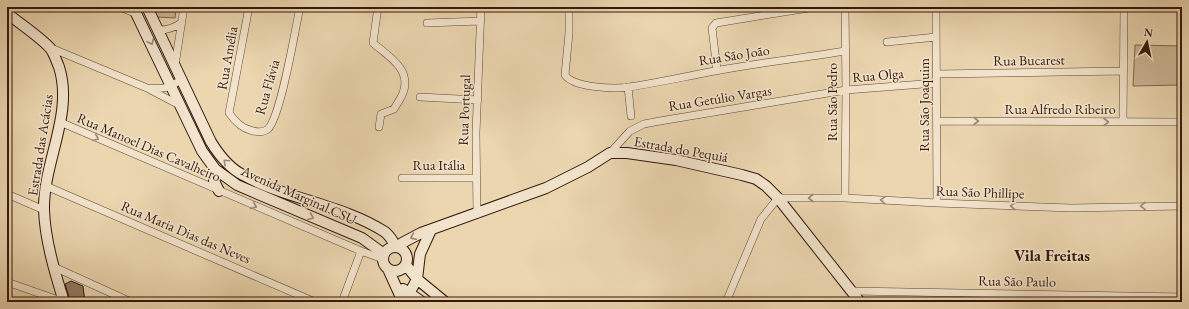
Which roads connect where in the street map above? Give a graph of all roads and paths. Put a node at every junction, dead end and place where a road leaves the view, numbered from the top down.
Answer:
1 (120, 7) edge
2 (147, 7) edge
3 (184, 7) edge
4 (249, 7) edge
5 (300, 7) edge
6 (378, 7) edge
7 (481, 7) edge
8 (569, 7) edge
9 (815, 7) edge
10 (845, 7) edge
11 (936, 7) edge
12 (1064, 7) edge
13 (1182, 7) edge
14 (1124, 8) junction
15 (135, 11) edge
16 (7, 13) edge
17 (480, 21) junction
18 (181, 22) junction
19 (427, 23) dead end
20 (159, 30) junction
21 (936, 36) junction
22 (887, 42) dead end
23 (50, 48) junction
24 (844, 51) junction
25 (175, 66) junction
26 (717, 70) junction
27 (1123, 71) junction
28 (936, 74) junction
29 (182, 79) junction
30 (936, 83) junction
31 (171, 87) junction
32 (628, 87) junction
33 (147, 88) junction
34 (846, 90) junction
35 (420, 97) dead end
36 (478, 100) junction
37 (181, 106) junction
38 (230, 113) joint
39 (631, 116) dead end
40 (937, 121) junction
41 (60, 122) junction
42 (1123, 122) junction
43 (1182, 122) edge
44 (379, 127) dead end
45 (610, 153) junction
46 (215, 169) junction
47 (402, 178) dead end
48 (476, 178) junction
49 (46, 186) junction
50 (219, 191) junction
51 (7, 194) edge
52 (778, 198) junction
53 (845, 198) junction
54 (937, 203) junction
55 (1182, 206) edge
56 (44, 210) junction
57 (477, 214) junction
58 (431, 230) junction
59 (397, 247) junction
60 (360, 251) junction
61 (420, 254) junction
62 (385, 261) junction
63 (406, 264) junction
64 (54, 267) junction
65 (417, 280) junction
66 (7, 282) edge
67 (852, 291) junction
68 (1182, 297) edge
69 (404, 300) edge
70 (64, 302) edge
71 (130, 302) edge
72 (315, 302) edge
73 (342, 302) edge
74 (422, 302) edge
75 (445, 302) edge
76 (726, 302) edge
77 (860, 302) edge

1 - 15 street
2 - 20 main road, Avenida Marginal CSU
3 - 18 street
4 - 38 street, Rua Amélia
5 - 38 street, Rua Flávia
6 - 44 street
7 - 17 street, Rua Portugal
8 - 32 street, Rua São João
9 - 26 street
10 - 24 street, Rua São Pedro
11 - 21 street, Rua São Joaquim
12 - 14 street
13 - 14 street
14 - 27 street
15 -> 31 main road, Avenida Marginal CSU
16 - 23 main road, Estrada das Acácias
17 - 19 street
17 - 36 street, Rua Portugal
18 - 20 street
18 - 25 street
20 - 25 main road, Avenida Marginal CSU
21 - 22 street
21 - 28 street, Rua São Joaquim
23 - 33 street
23 - 41 main road, Estrada das Acácias
24 - 26 street, Rua São João
24 - 34 street, Rua São Pedro
25 - 29 main road, Avenida Marginal CSU
26 - 32 street, Rua São João
27 - 28 street, Rua Bucarest
27 - 42 street
28 - 30 street, Rua São Joaquim
29 - 31 street
59 -> 29 main road, Avenida Marginal CSU
30 - 34 street, Rua Olga
30 - 40 street, Rua São Joaquim
31 - 33 street
31 - 37 main road, Avenida Marginal CSU
32 - 39 street
33 - 37 street
34 - 45 street, Rua Getúlio Vargas
34 - 53 street, Rua São Pedro
35 - 36 street
36 - 48 street, Rua Portugal
37 - 46 main road, Avenida Marginal CSU
40 -> 42 street, Rua Alfredo Ribeiro
40 - 54 street, Rua São Joaquim
41 - 49 main road, Estrada das Acácias
41 -> 50 street, Rua Manoel Dias Cavalheiro
42 - 43 street, Rua Alfredo Ribeiro
45 - 52 main road, Estrada do Pequiá
45 - 57 main road
46 - 50 main road
46 -> 62 main road, Avenida Marginal CSU
47 - 48 street, Rua Itália
48 - 57 street, Rua Portugal
49 - 56 main road, Estrada das Acácias
49 - 72 street, Rua Maria Dias das Neves
50 -> 60 street, Rua Manoel Dias Cavalheiro
51 - 56 street
53 -> 52 street, Rua São Phillipe
52 - 67 main road, Estrada do Pequiá
52 - 76 street
54 -> 53 street, Rua São Phillipe
55 -> 54 street, Rua São Phillipe
56 - 64 main road, Estrada das Acácias
57 - 58 main road
58 -> 59 main road
58 - 61 main road
59 - 62 main road
59 - 63 main road
60 - 62 street, Rua Manoel Dias Cavalheiro
60 - 73 street
61 - 63 main road
61 - 65 main road
62 - 63 main road
62 - 69 main road
63 - 65 main road
64 - 70 main road, Estrada das Acácias
64 - 71 street
65 - 69 main road
65 - 75 main road
66 - 70 street
67 - 68 street, Rua São Paulo
67 - 77 main road, Estrada do Pequiá
69 - 74 main road

